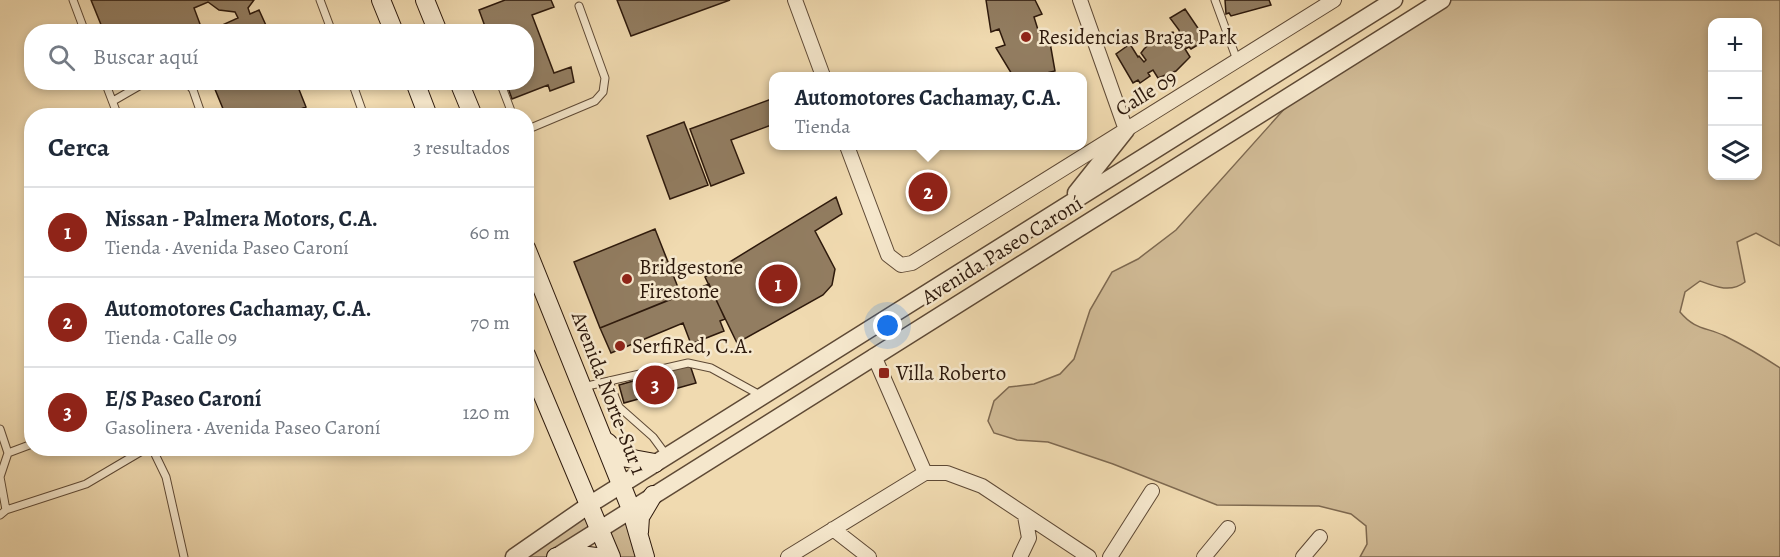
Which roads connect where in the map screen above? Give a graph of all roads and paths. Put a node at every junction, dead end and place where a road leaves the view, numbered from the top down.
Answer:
1 (73, 0) edge
2 (320, 0) edge
3 (381, 0) edge
4 (425, 0) edge
5 (795, 0) edge
6 (1080, 0) edge
7 (1215, 0) edge
8 (1334, 0) edge
9 (1394, 0) edge
10 (1442, 0) edge
11 (579, 6) dead end
12 (82, 24) edge
13 (329, 24) edge
14 (391, 24) edge
15 (435, 24) edge
16 (1238, 60) junction
17 (822, 72) edge
18 (108, 90) edge
19 (131, 90) edge
20 (193, 90) edge
21 (355, 90) edge
22 (418, 90) edge
23 (462, 90) edge
24 (503, 90) edge
25 (112, 100) junction
26 (115, 108) edge
27 (199, 108) edge
28 (361, 108) edge
29 (425, 108) edge
30 (470, 108) edge
31 (510, 108) edge
32 (534, 127) edge
33 (1126, 130) junction
34 (849, 150) edge
35 (1063, 207) junction
36 (534, 267) edge
37 (874, 356) junction
38 (534, 374) edge
39 (609, 382) junction
40 (584, 387) junction
41 (762, 397) junction
42 (0, 429) edge
43 (603, 438) junction
44 (24, 447) edge
45 (8, 453) junction
46 (133, 456) edge
47 (156, 456) edge
48 (661, 460) junction
49 (925, 473) junction
50 (621, 485) junction
51 (1152, 491) dead end
52 (653, 495) junction
53 (589, 505) junction
54 (631, 509) junction
55 (3, 513) edge
56 (1025, 516) junction
57 (1228, 528) dead end
58 (599, 529) junction
59 (833, 529) junction
60 (1320, 537) dead end
61 (643, 553) edge
62 (183, 557) edge
63 (514, 557) edge
64 (556, 557) edge
65 (596, 557) edge
66 (612, 557) edge
67 (788, 557) edge
68 (869, 557) edge
69 (1020, 557) edge
70 (1089, 557) edge
71 (1110, 557) edge
72 (1204, 557) edge
73 (1303, 557) edge

1 - 12 lane
2 - 13 lane
3 - 14 main road
4 - 15 main road
5 - 17 street
6 - 33 street
7 - 16 lane
8 - 16 street, Calle 09
9 - 35 street, Avenida Paseo Caroní
10 - 37 street, Avenida Paseo Caroní
11 - 32 lane
16 - 33 street, Calle 09
18 - 25 lane
19 - 25 lane
20 - 27 lane
21 - 28 lane
22 - 29 main road
23 - 30 main road
24 - 31 lane
25 - 26 lane
33 - 34 street, Calle 09
33 - 35 street
35 - 41 street, Avenida Paseo Caroní
36 - 40 main road, Avenida Norte-Sur 1
37 - 49 street
37 - 52 street, Avenida Paseo Caroní
38 - 53 main road
39 - 40 lane
39 - 41 lane
39 - 48 lane
40 - 43 main road, Avenida Norte-Sur 1
41 - 48 street, Avenida Paseo Caroní
42 - 45 lane
43 - 48 main road
43 - 50 main road, Avenida Norte-Sur 1
44 - 45 lane
45 - 55 lane
46 - 55 lane
47 - 62 lane
48 - 50 street, Avenida Paseo Caroní
49 - 56 street
49 - 59 street
50 - 53 street, Avenida Paseo Caroní
50 - 54 main road, Avenida Norte-Sur 1
51 - 71 street
52 - 54 street, Avenida Paseo Caroní
52 - 61 main road
53 - 58 main road
53 - 63 street, Avenida Paseo Caroní
54 - 58 street, Avenida Paseo Caroní
54 - 61 main road, Avenida Norte-Sur 1
56 - 69 street
56 - 70 street
57 - 72 street
58 - 64 street, Avenida Paseo Caroní
58 - 66 main road
59 - 67 street
59 - 68 street
60 - 73 street
64 - 65 main road

